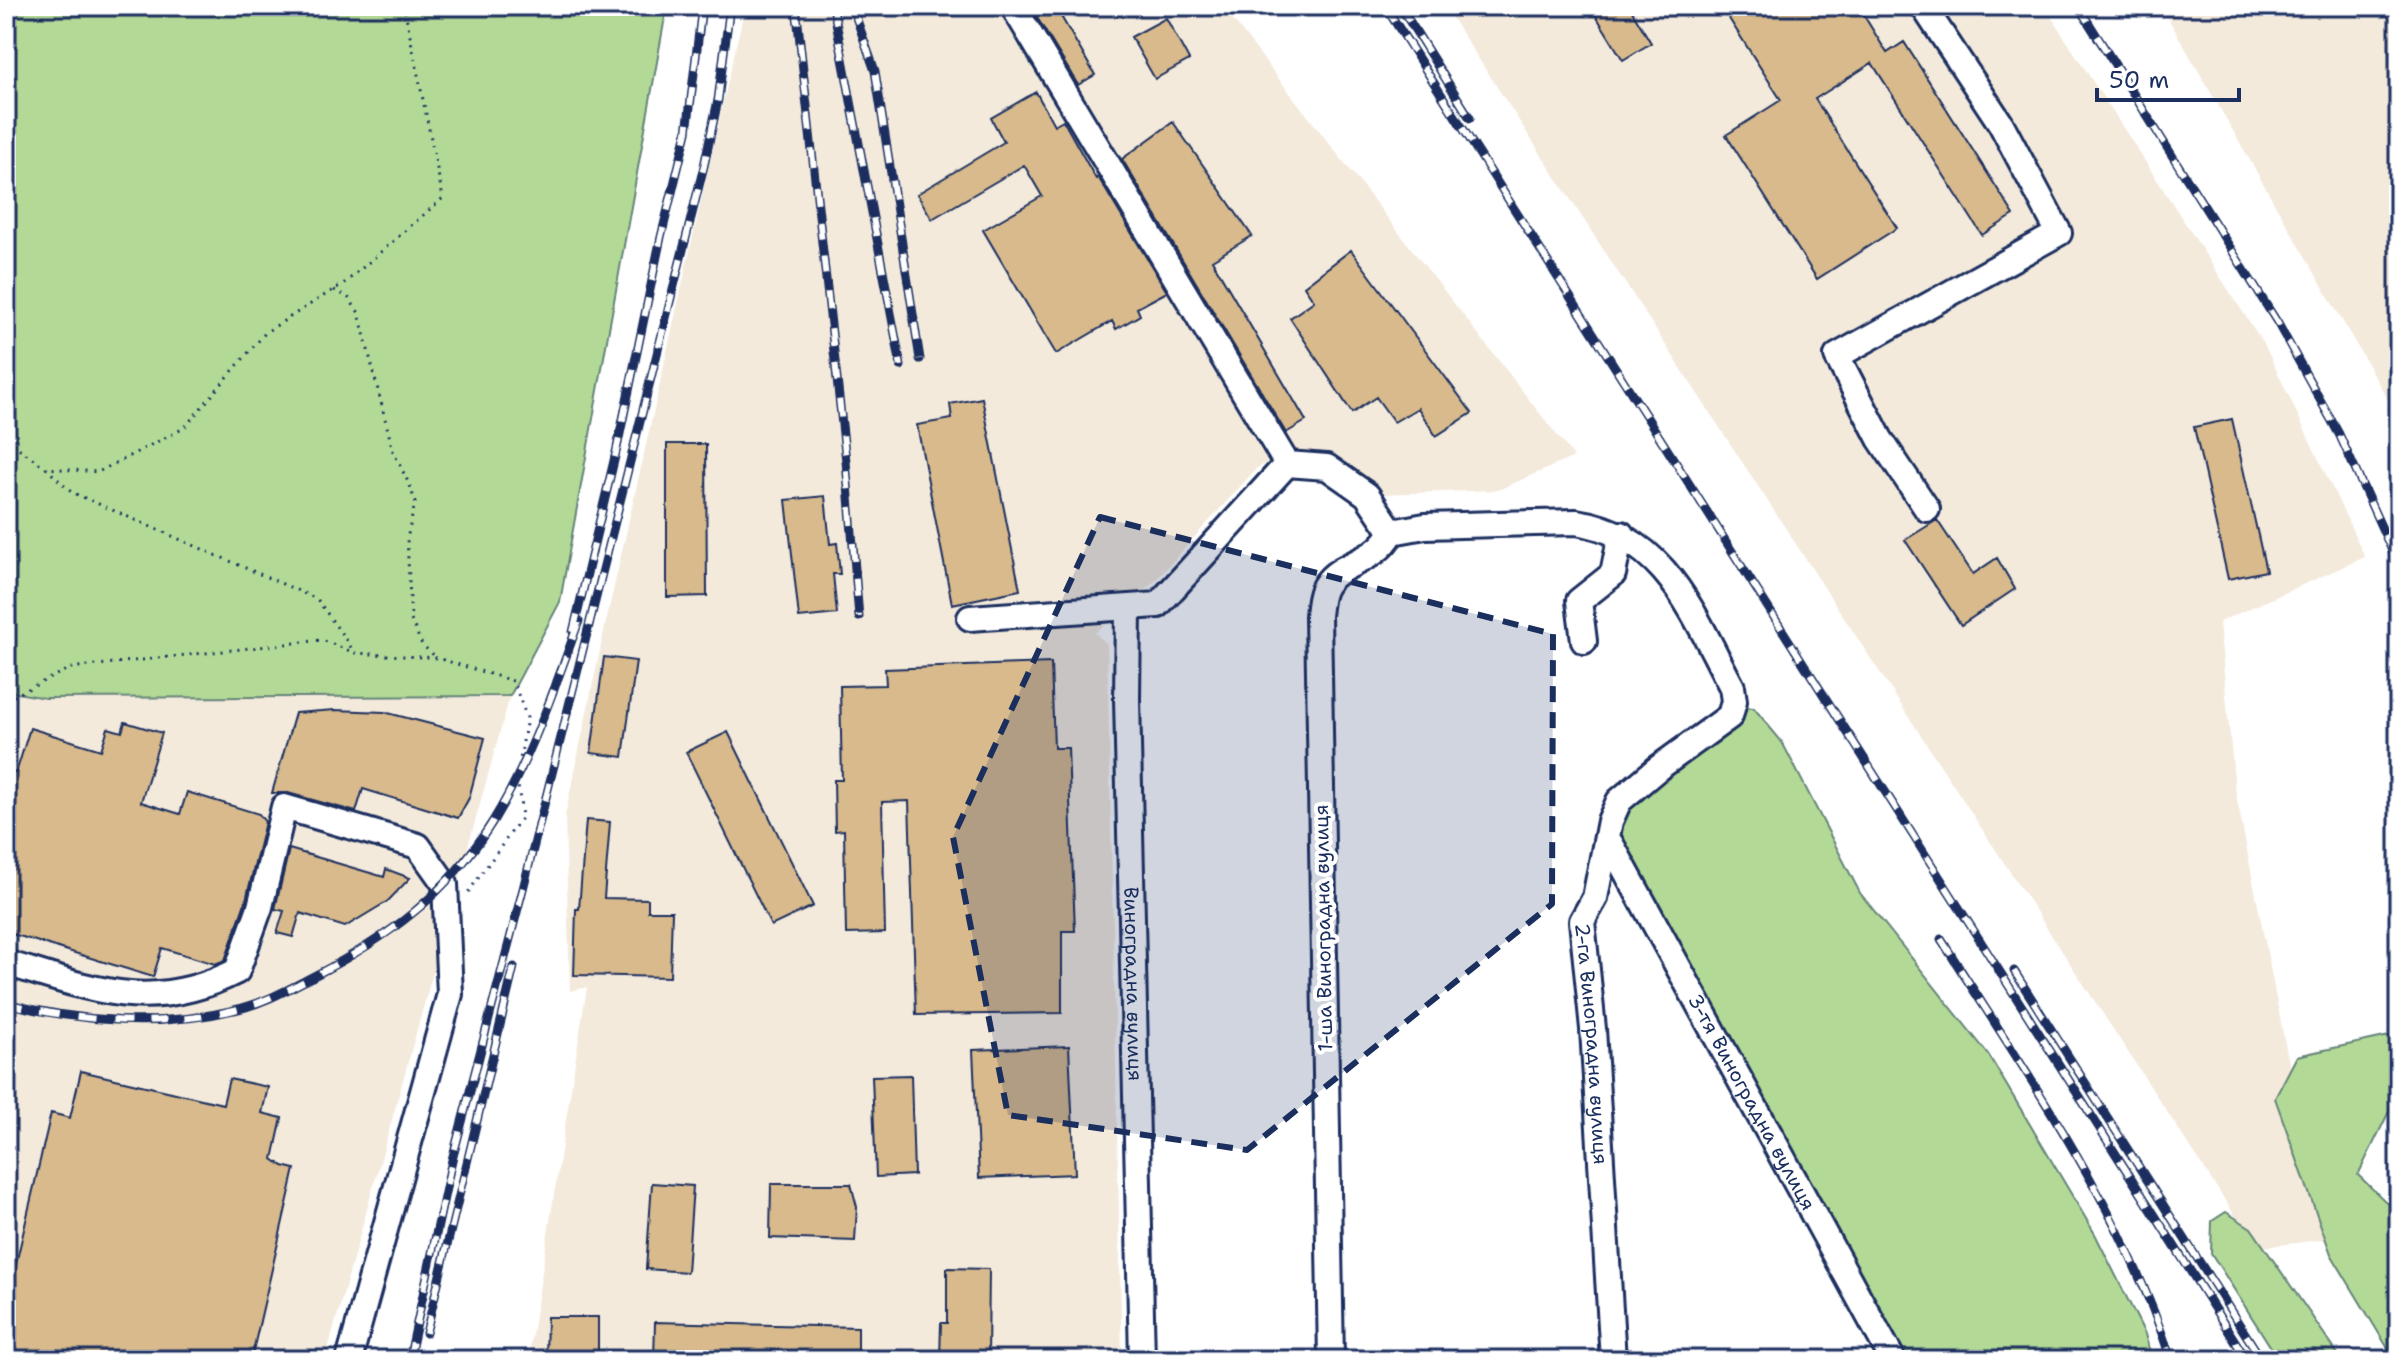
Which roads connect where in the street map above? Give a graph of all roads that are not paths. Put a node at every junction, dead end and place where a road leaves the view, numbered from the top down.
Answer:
1 (1013, 6) edge
2 (1923, 6) edge
3 (1287, 464) junction
4 (1927, 509) dead end
5 (1392, 532) junction
6 (1621, 534) junction
7 (1128, 608) junction
8 (970, 618) dead end
9 (1584, 641) dead end
10 (1611, 844) dead end
11 (6, 963) edge
12 (349, 1360) edge
13 (1142, 1360) edge
14 (1331, 1360) edge
15 (1613, 1360) edge
16 (1893, 1360) edge

1 - 3 street
2 - 4 street
3 - 5 street
3 - 7 street
5 - 6 street, 2-га Виноградна вулиця
5 - 14 street, 1-ша Виноградна вулиця
6 - 9 street
6 - 15 street, 2-га Виноградна вулиця
7 - 8 street
7 - 13 street, Виноградна вулиця
10 - 16 street, 3-тя Виноградна вулиця
11 - 12 street

